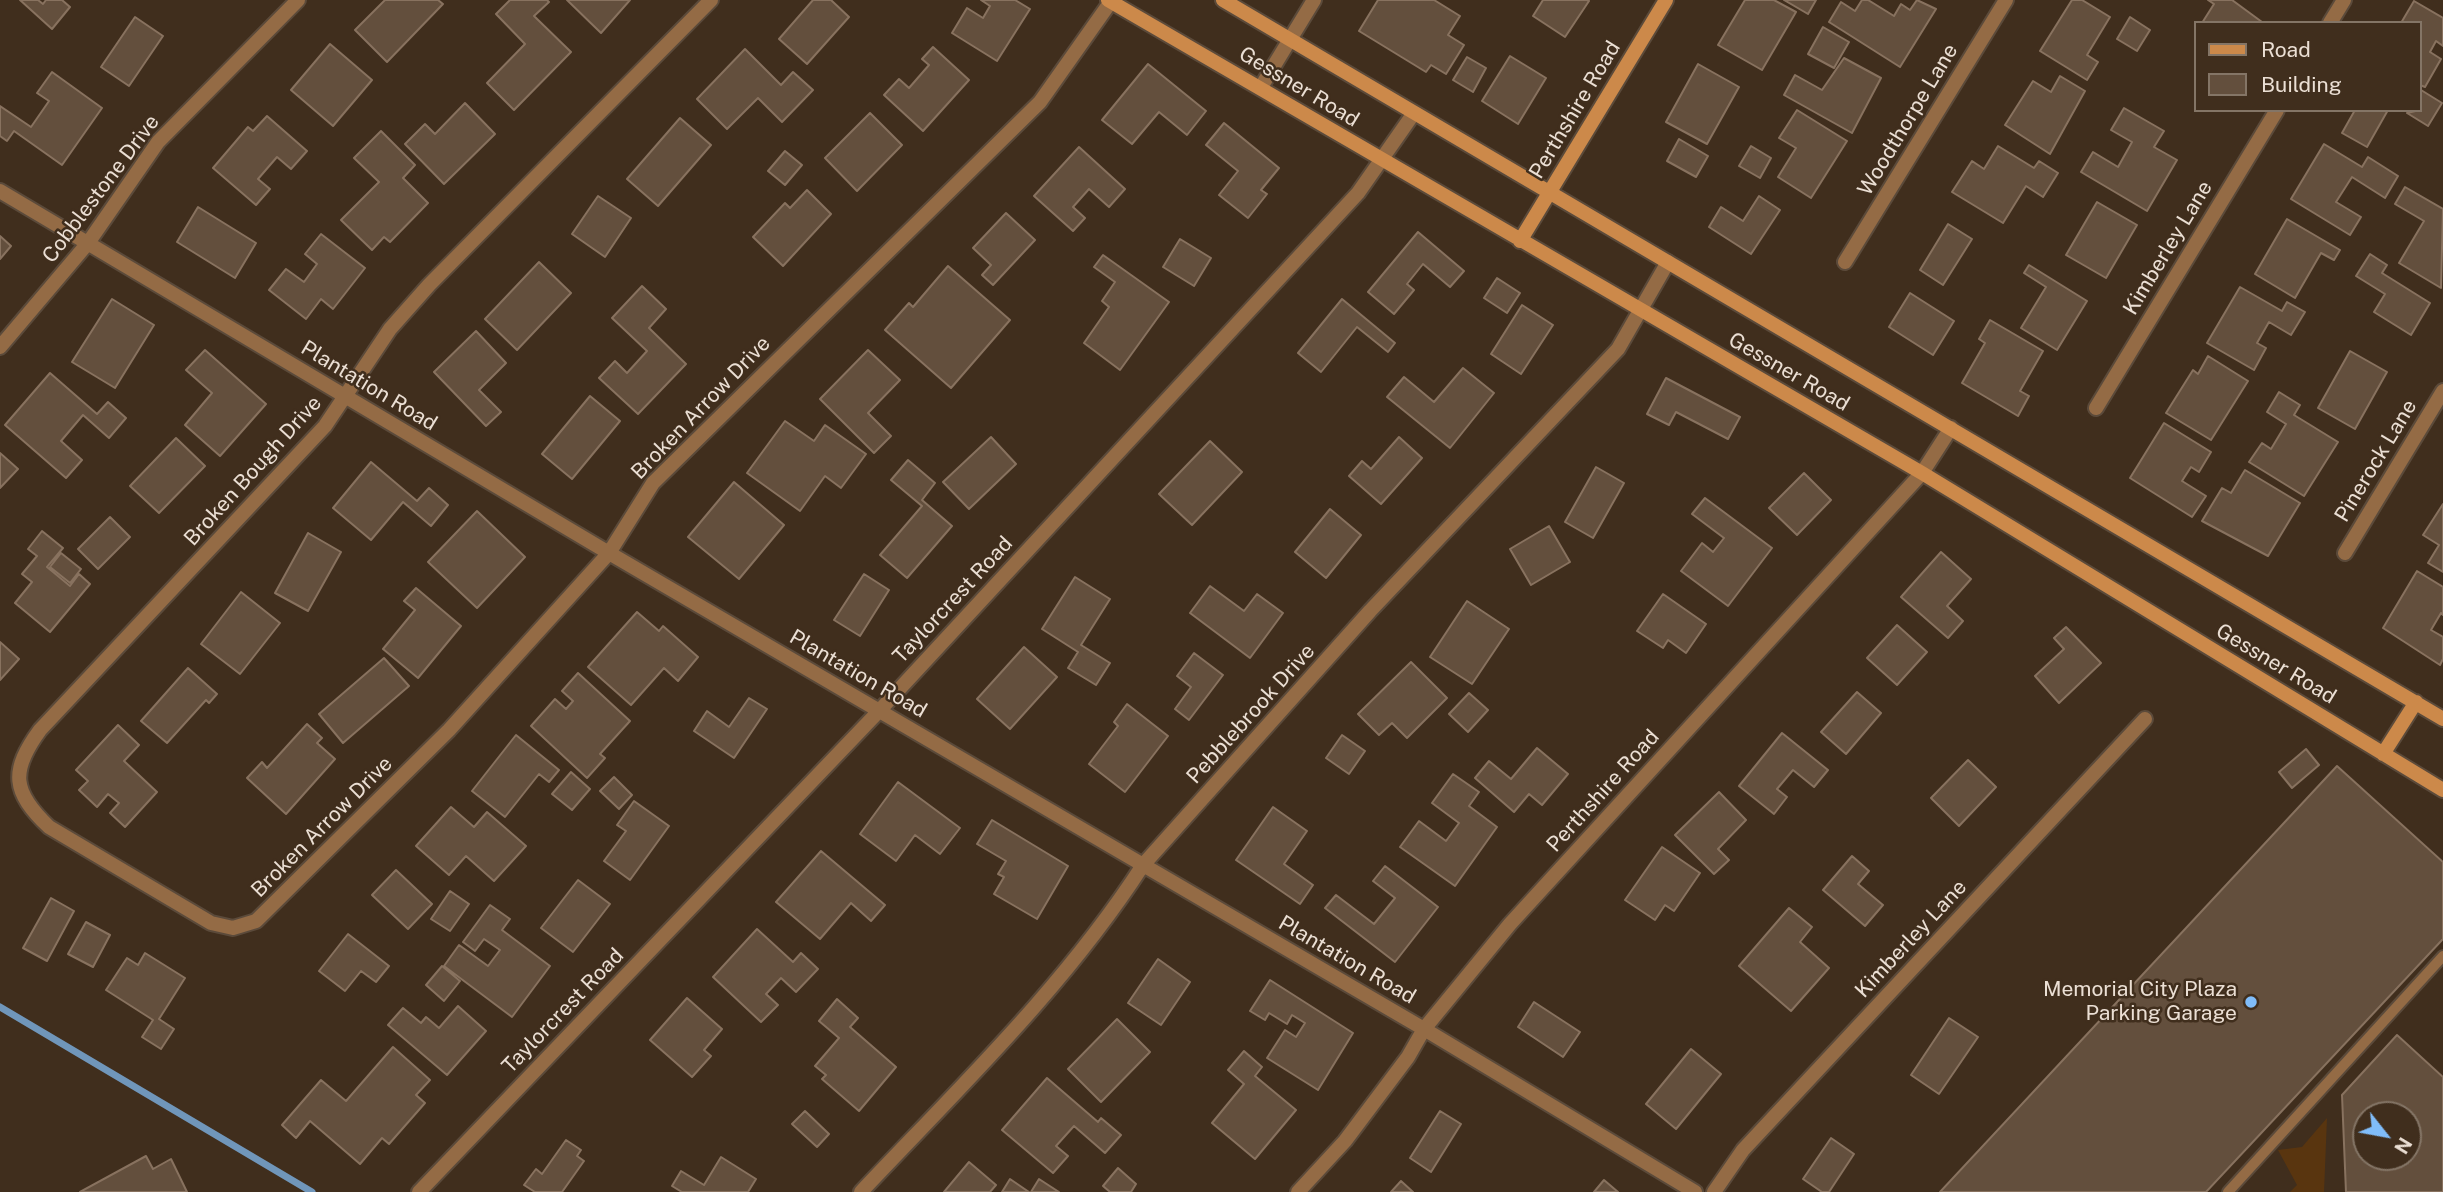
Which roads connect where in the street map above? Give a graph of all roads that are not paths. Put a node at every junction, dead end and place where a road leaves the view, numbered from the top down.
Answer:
1 (298, 0) edge
2 (711, 0) edge
3 (1223, 0) edge
4 (1314, 0) edge
5 (1666, 0) edge
6 (2006, 0) edge
7 (2344, 0) edge
8 (1110, 1) edge
9 (2331, 21) edge
10 (1290, 39) junction
11 (1261, 88) junction
12 (2276, 112) edge
13 (1414, 113) junction
14 (1383, 161) junction
15 (0, 191) edge
16 (1550, 193) junction
17 (1520, 242) junction
18 (88, 243) junction
19 (1668, 262) junction
20 (1845, 262) dead end
21 (1642, 310) junction
22 (0, 347) edge
23 (2443, 391) edge
24 (347, 398) junction
25 (2096, 408) dead end
26 (1951, 428) junction
27 (1922, 473) junction
28 (608, 553) junction
29 (2345, 553) dead end
30 (2416, 702) junction
31 (880, 710) junction
32 (2145, 719) dead end
33 (2443, 719) edge
34 (2383, 754) junction
35 (2443, 790) edge
36 (1143, 865) junction
37 (119, 870) joint
38 (2443, 956) edge
39 (1424, 1029) junction
40 (419, 1192) edge
41 (861, 1192) edge
42 (1298, 1192) edge
43 (1695, 1192) edge
44 (1714, 1192) edge
45 (2228, 1192) edge

1 - 18 street, Cobblestone Drive
2 - 24 street, Broken Bough Drive
3 - 10 main road, Gessner Road
4 - 10 street
5 - 16 main road, Perthshire Road
6 - 20 street, Woodthorpe Lane
7 - 9 street
8 - 11 main road, Gessner Road
8 - 28 street, Broken Arrow Drive
10 - 11 street
10 - 13 main road, Gessner Road
11 - 14 main road, Gessner Road
12 - 25 street, Kimberley Lane
13 - 14 street, Taylorcrest Road
13 - 16 main road, Gessner Road
14 - 17 main road, Gessner Road
14 - 31 street, Taylorcrest Road
15 - 18 street, Plantation Road
16 - 17 main road, Perthshire Road
16 - 19 main road, Gessner Road
17 - 21 main road, Gessner Road
18 - 22 street, Cobblestone Drive
18 - 24 street, Plantation Road
19 - 21 street, Pebblebrook Drive
19 - 26 main road, Gessner Road
21 - 27 main road, Gessner Road
21 - 36 street, Pebblebrook Drive
23 - 29 street, Pinerock Lane
24 - 28 street, Plantation Road
24 - 37 street, Broken Bough Drive
26 - 27 street, Perthshire Road
26 - 30 main road, Gessner Road
27 - 34 main road, Gessner Road
27 - 39 street, Perthshire Road
28 - 31 street, Plantation Road
28 - 37 street, Broken Arrow Drive
30 - 33 main road, Gessner Road
30 - 34 main road
31 - 36 street, Plantation Road
31 - 40 street, Taylorcrest Road
32 - 44 street, Kimberley Lane
34 - 35 main road, Gessner Road
36 - 39 street, Plantation Road
36 - 41 street, Pebblebrook Drive
38 - 45 lane
39 - 42 street, Perthshire Road
39 - 43 street, Plantation Road

